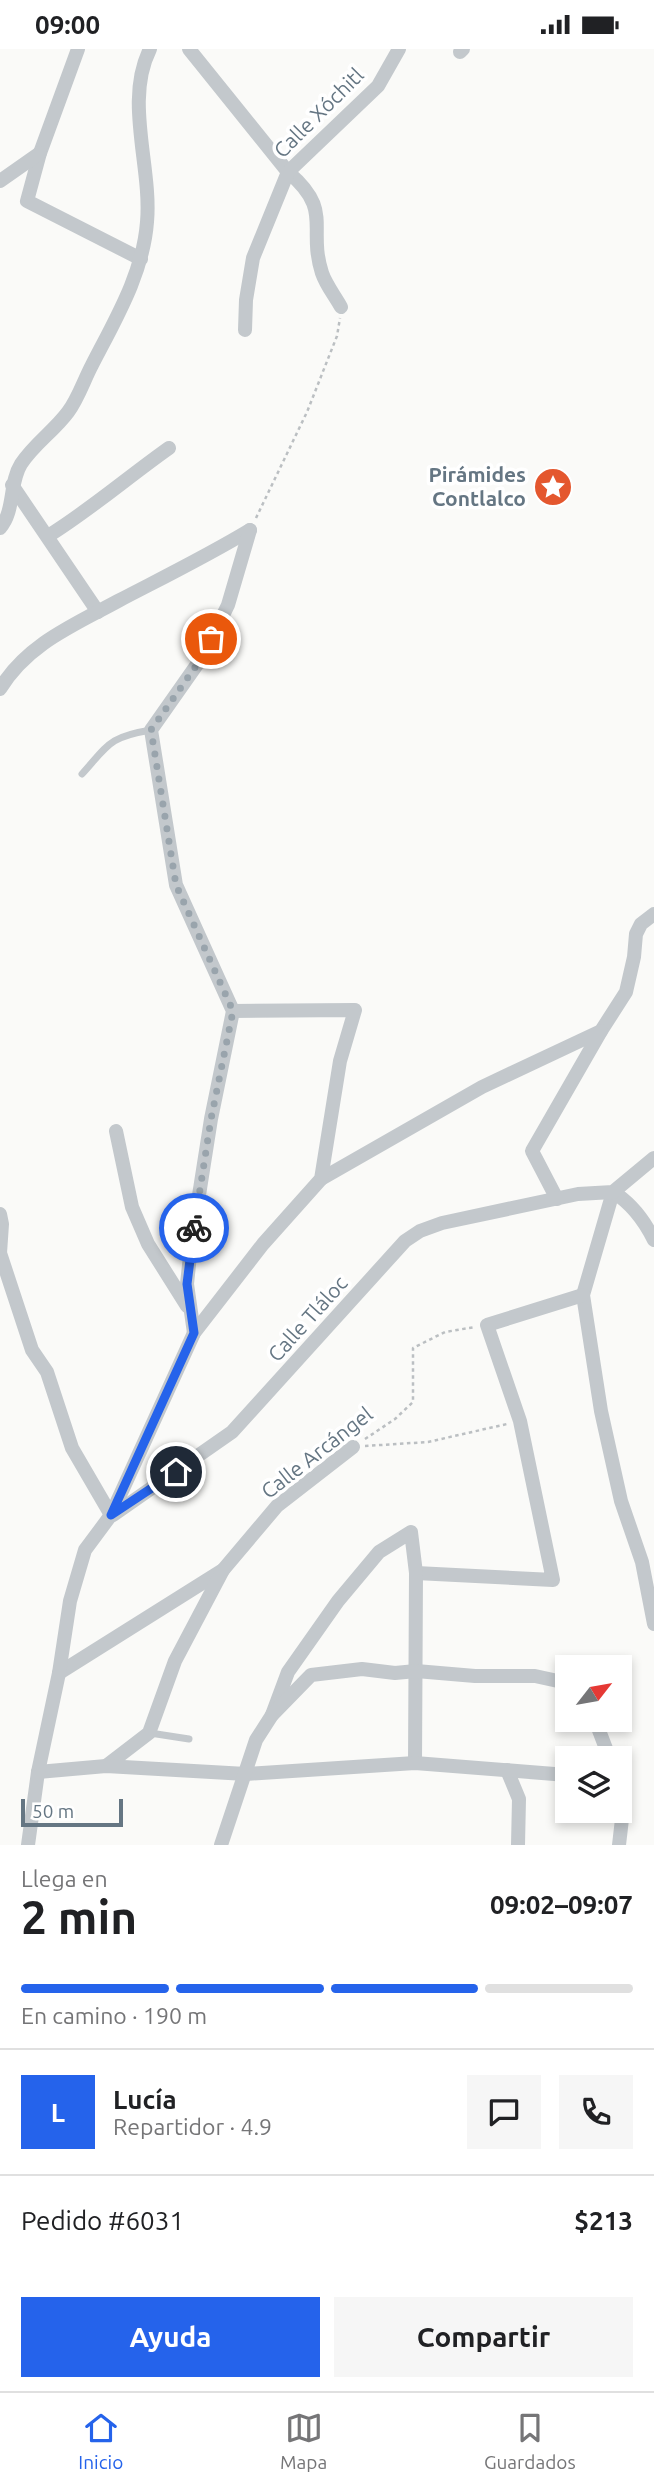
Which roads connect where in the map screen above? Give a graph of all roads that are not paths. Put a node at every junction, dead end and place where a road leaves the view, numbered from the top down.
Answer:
1 (78, 49) edge
2 (150, 49) edge
3 (189, 49) edge
4 (399, 49) edge
5 (40, 153) junction
6 (288, 172) junction
7 (0, 181) edge
8 (141, 259) junction
9 (341, 307) road end
10 (244, 330) dead end
11 (169, 448) dead end
12 (12, 485) junction
13 (0, 528) edge
14 (48, 536) junction
15 (98, 612) junction
16 (0, 688) edge
17 (151, 730) junction
18 (82, 774) dead end
19 (654, 914) edge
20 (233, 1011) junction
21 (601, 1031) junction
22 (116, 1131) dead end
23 (654, 1158) edge
24 (321, 1179) junction
25 (613, 1192) junction
26 (556, 1199) junction
27 (0, 1214) edge
28 (654, 1240) edge
29 (583, 1295) junction
30 (189, 1308) junction
31 (194, 1333) junction
32 (353, 1447) road end
33 (111, 1515) junction
34 (223, 1570) junction
35 (416, 1573) junction
36 (654, 1624) edge
37 (416, 1671) junction
38 (59, 1673) junction
39 (555, 1680) edge
40 (272, 1715) junction
41 (149, 1733) junction
42 (189, 1739) dead end
43 (415, 1763) junction
44 (106, 1766) junction
45 (507, 1770) junction
46 (38, 1772) junction
47 (246, 1773) junction
48 (555, 1774) edge
49 (622, 1823) edge
50 (28, 1845) edge
51 (221, 1845) edge
52 (518, 1845) edge
53 (619, 1845) edge

1 - 5 street
2 - 8 street
3 - 6 street
4 - 6 street, Calle Xóchitl
5 - 7 street
5 - 8 street
6 - 9 street
6 - 10 street, Calle Xóchitl
8 - 12 street
11 - 14 street
12 - 13 street
12 - 14 street
14 - 15 street
15 - 16 street
15 - 17 street
17 - 18 lane
17 - 20 street
19 - 21 street
20 - 24 street
20 - 30 street
21 - 24 street
21 - 26 street
22 - 30 street
23 - 25 street
24 - 31 street
25 - 26 street, Calle Tláloc
25 - 28 street
25 - 29 street
26 - 33 street, Calle Tláloc
27 - 33 street
29 - 35 street
29 - 36 street
30 - 31 street
31 - 33 street
32 - 34 street, Calle Arcángel
33 - 38 street
34 - 38 street, Calle Arcángel
34 - 41 street
35 - 37 street
35 - 40 street
37 - 39 street
37 - 40 street
37 - 43 street
38 - 46 street
40 - 47 street
41 - 42 lane
41 - 44 street
43 - 45 street
43 - 47 street
44 - 46 street
44 - 47 street
45 - 48 street
45 - 52 street
46 - 50 street
47 - 51 street
49 - 53 street

